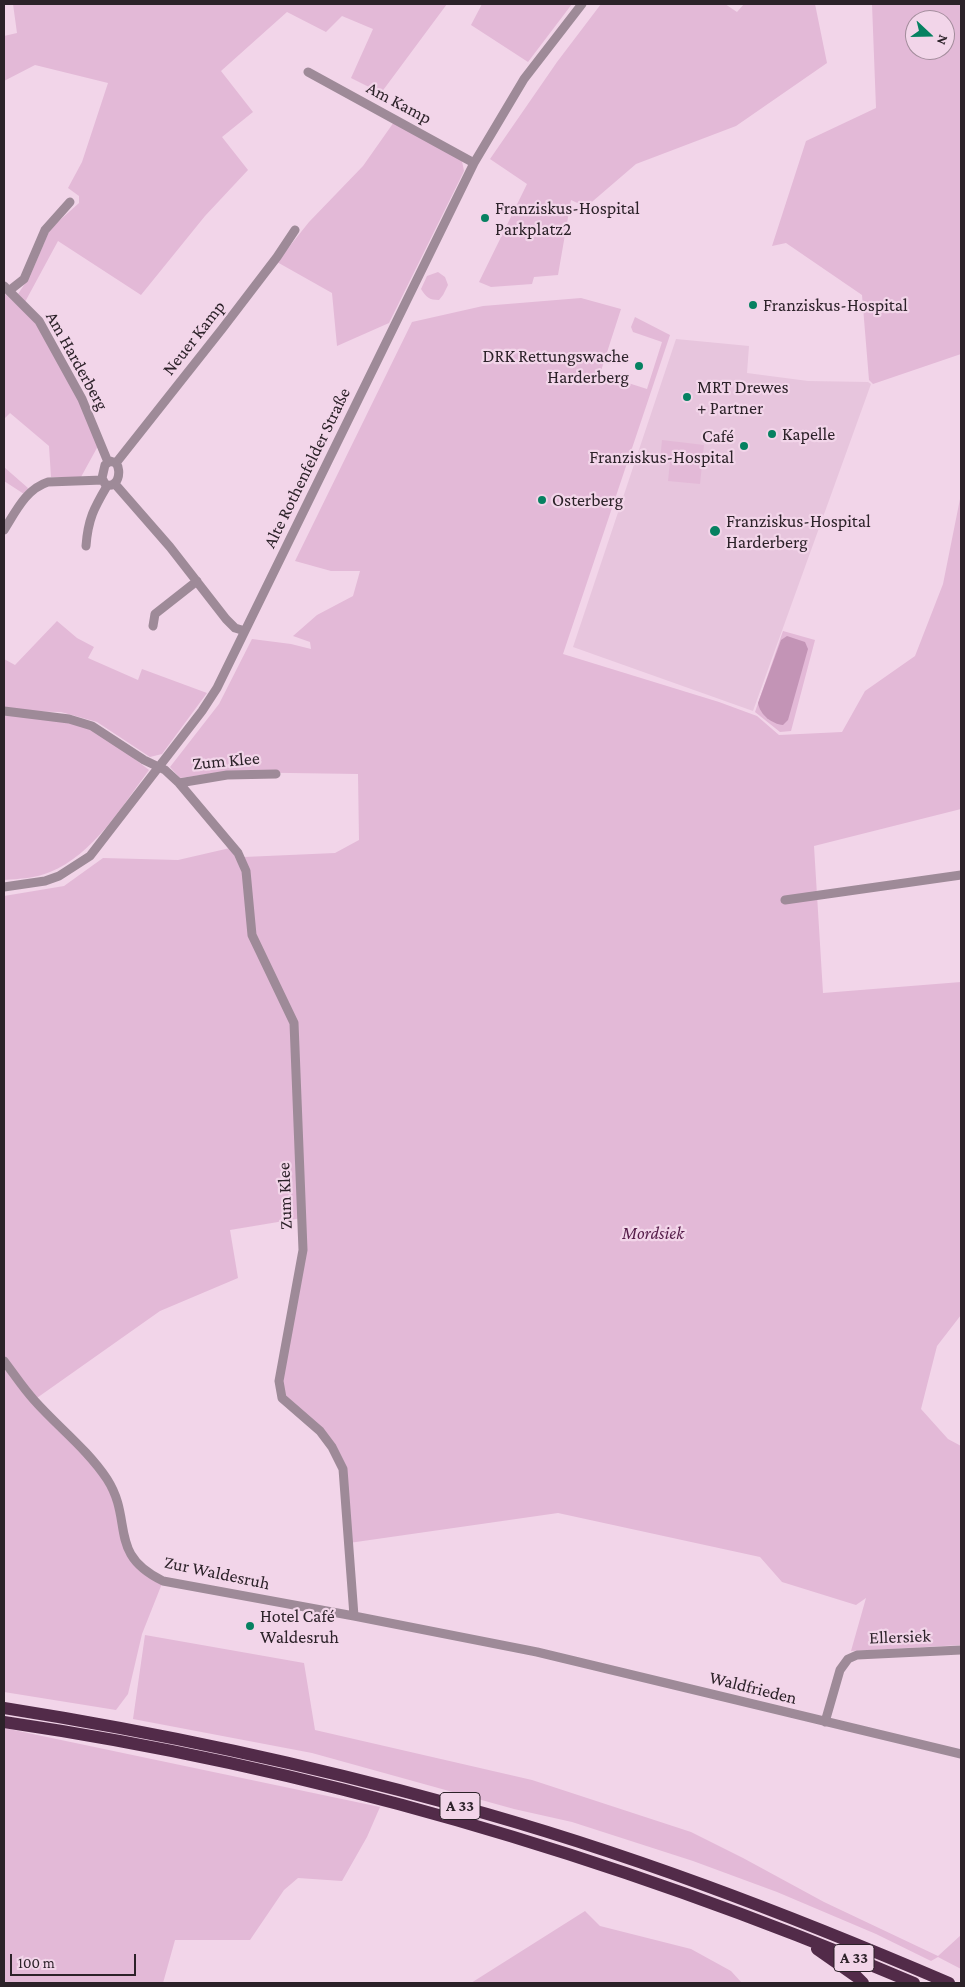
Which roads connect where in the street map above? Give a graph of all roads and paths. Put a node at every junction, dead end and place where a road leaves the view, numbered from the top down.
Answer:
1 (582, 4) edge
2 (308, 72) dead end
3 (474, 163) junction
4 (70, 202) dead end
5 (295, 230) dead end
6 (7, 288) edge
7 (112, 462) junction
8 (108, 483) junction
9 (4, 530) edge
10 (86, 546) dead end
11 (197, 581) junction
12 (153, 626) dead end
13 (245, 632) junction
14 (4, 711) edge
15 (159, 767) junction
16 (276, 774) dead end
17 (179, 782) junction
18 (961, 875) edge
19 (4, 887) edge
20 (785, 900) dead end
21 (4, 1361) edge
22 (354, 1616) junction
23 (961, 1650) edge
24 (537, 1652) joint
25 (4, 1708) edge
26 (4, 1722) edge
27 (825, 1722) junction
28 (961, 1754) edge
29 (794, 1934) junction
30 (863, 1983) edge
31 (914, 1983) edge
32 (949, 1983) edge

1 - 3 street, Alte Rothenfelder Straße
2 - 3 street, Am Kamp
3 - 13 street, Alte Rothenfelder Straße
4 - 6 street
5 - 7 street, Neuer Kamp
6 - 7 street, Am Harderberg
7 - 8 street
7 - 8 street
8 - 9 street
8 - 10 street
8 - 11 street
11 - 12 street
11 - 13 street
13 - 15 street, Alte Rothenfelder Straße
14 - 15 street, Zum Klee
15 - 17 street, Zum Klee
15 - 19 street, Alte Rothenfelder Straße
16 - 17 street, Zum Klee
17 - 22 street, Zum Klee
18 - 20 street
21 - 22 street, Zur Waldesruh
22 - 24 street, Zur Waldesruh
23 - 27 street, Ellersiek
24 - 27 street, Waldfrieden
25 - 32 highway, A 33
26 - 29 highway, A 33
27 - 28 street, Waldfrieden
29 - 30 highway
29 - 31 highway, A 33

